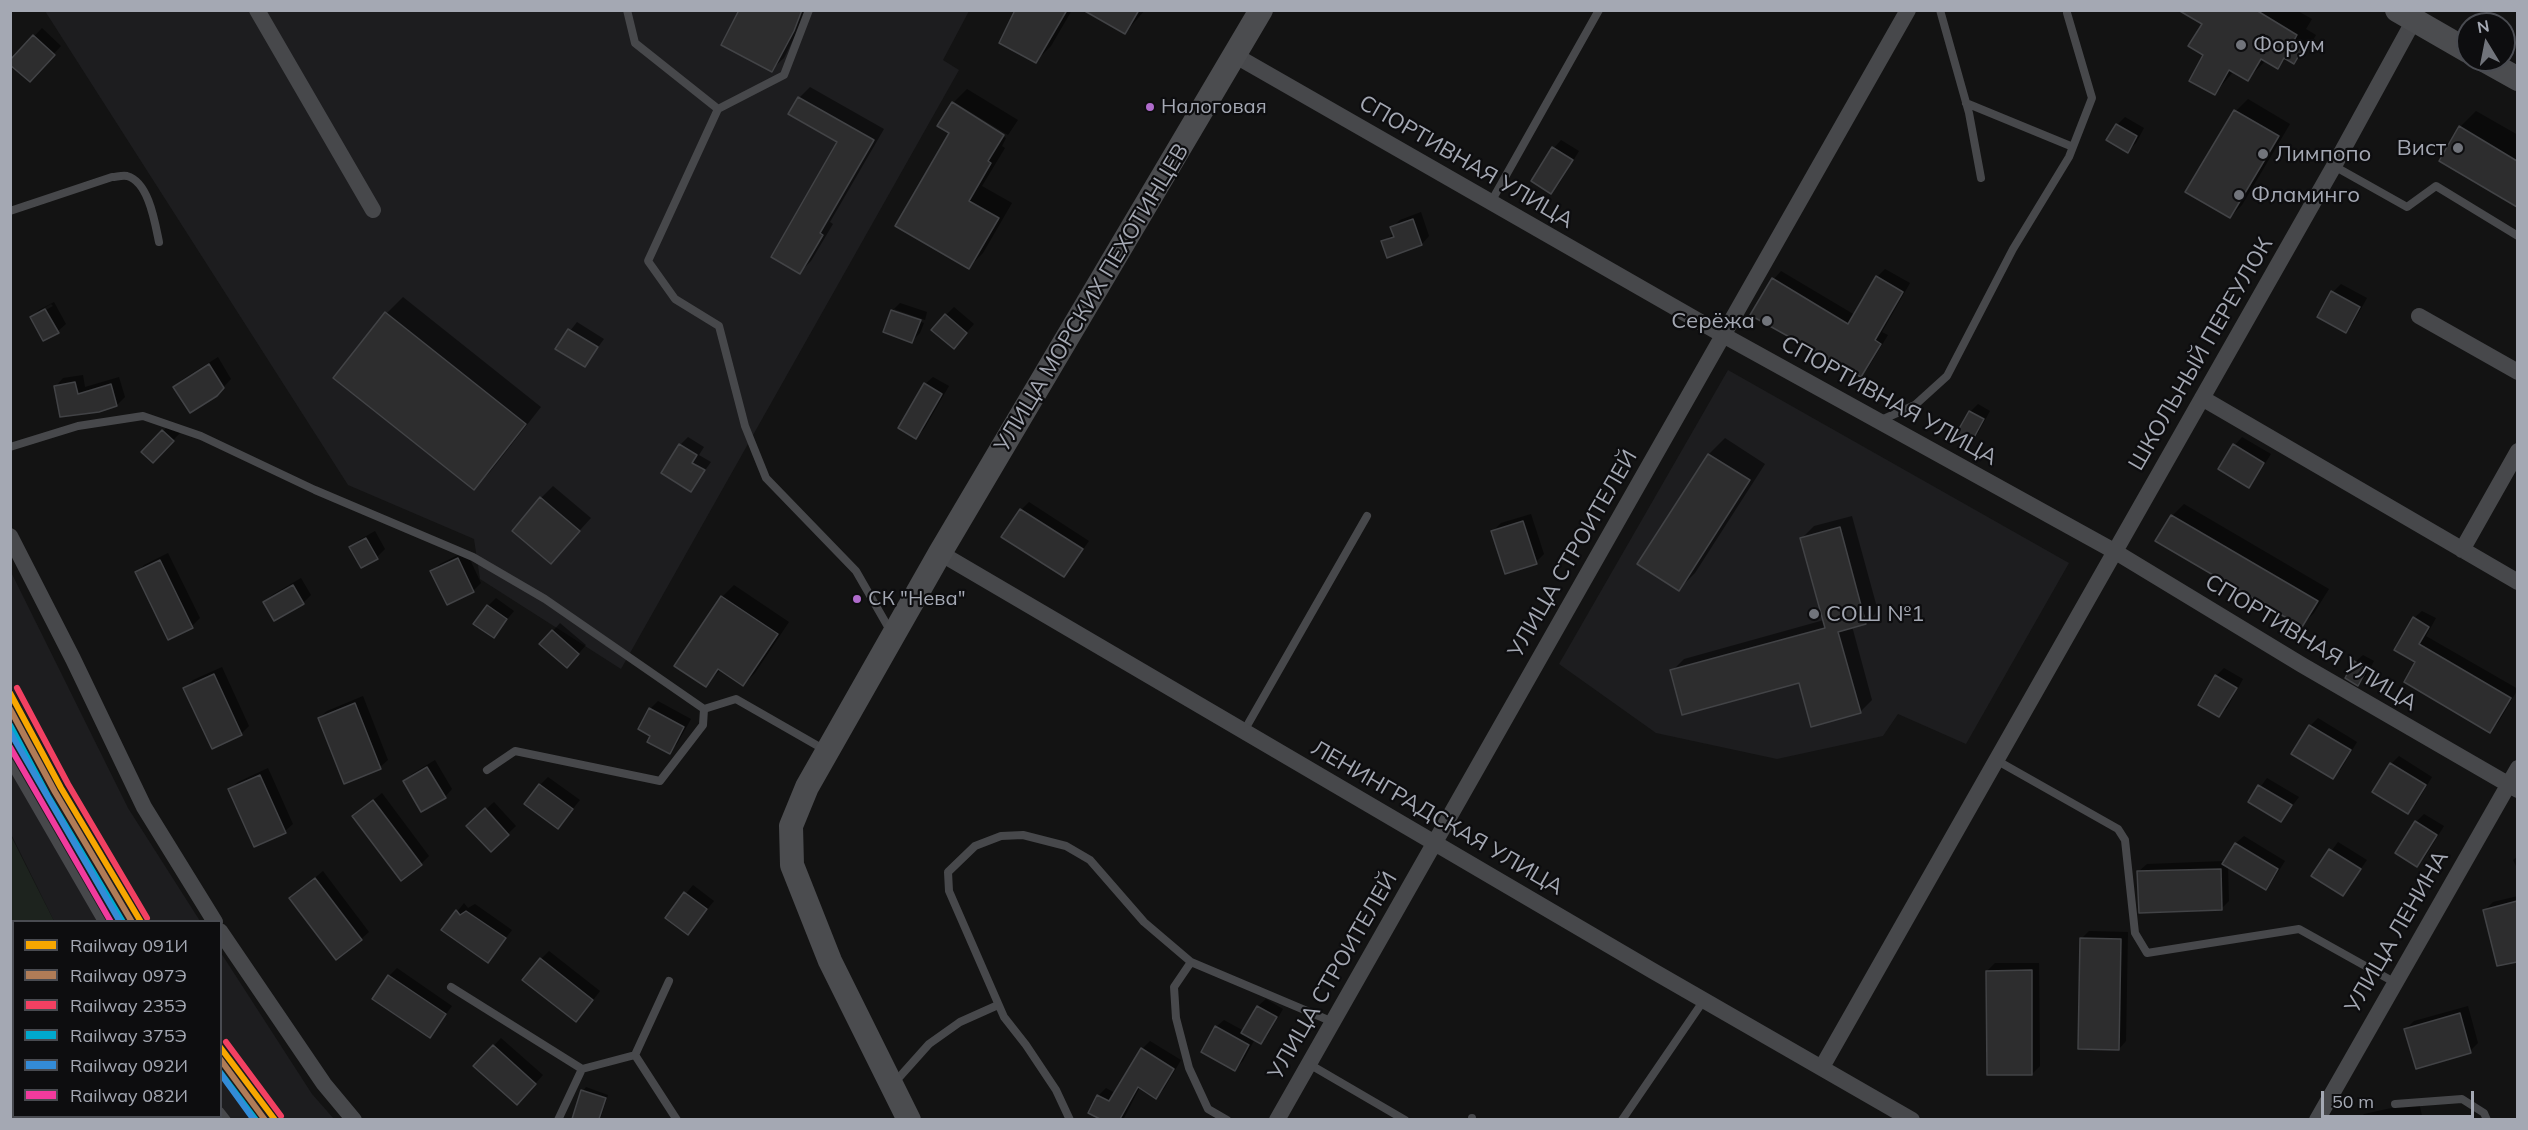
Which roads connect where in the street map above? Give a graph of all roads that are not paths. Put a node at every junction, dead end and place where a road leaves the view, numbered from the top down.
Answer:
1 (257, 10) edge
2 (627, 10) edge
3 (809, 10) edge
4 (1261, 10) edge
5 (1599, 10) edge
6 (1908, 10) edge
7 (1940, 10) edge
8 (2067, 12) dead end
9 (2411, 14) edge
10 (2456, 43) edge
11 (1236, 56) junction
12 (1966, 103) junction
13 (718, 109) junction
14 (2073, 147) junction
15 (2334, 166) junction
16 (1981, 178) dead end
17 (1491, 202) junction
18 (373, 210) dead end
19 (10, 211) edge
20 (2517, 236) edge
21 (159, 242) dead end
22 (2419, 316) dead end
23 (1723, 334) junction
24 (2517, 372) edge
25 (2202, 398) junction
26 (1879, 421) junction
27 (10, 447) edge
28 (2517, 451) edge
29 (1367, 516) dead end
30 (10, 536) edge
31 (2462, 550) junction
32 (2114, 551) junction
33 (940, 554) junction
34 (2517, 582) edge
35 (893, 636) junction
36 (704, 709) junction
37 (1244, 731) junction
38 (827, 752) junction
39 (1996, 760) junction
40 (10, 763) edge
41 (2517, 768) edge
42 (487, 770) dead end
43 (2512, 787) edge
44 (1434, 842) junction
45 (101, 920) edge
46 (214, 920) edge
47 (222, 934) edge
48 (1191, 962) junction
49 (669, 981) dead end
50 (2394, 982) junction
51 (451, 987) dead end
52 (1704, 1000) junction
53 (998, 1005) junction
54 (1333, 1022) junction
55 (635, 1055) junction
56 (1309, 1064) junction
57 (1822, 1067) junction
58 (582, 1069) junction
59 (892, 1086) junction
60 (2395, 1104) dead end
61 (354, 1119) edge
62 (558, 1119) edge
63 (678, 1119) edge
64 (909, 1119) edge
65 (1070, 1119) edge
66 (1227, 1119) edge
67 (1277, 1119) edge
68 (1405, 1119) edge
69 (1622, 1119) edge
70 (1912, 1119) edge
71 (2317, 1119) edge
72 (2487, 1119) edge

1 - 18 street
2 - 13 lane
3 - 13 lane
4 - 11 street, УЛИЦА МОРСКИХ ПЕХОТИНЦЕВ
5 - 17 lane
6 - 23 street, УЛИЦА СТРОИТЕЛЕЙ
7 - 12 lane
8 - 14 lane
9 - 10 street
9 - 15 street, ШКОЛЬНЫЙ ПЕРЕУЛОК
11 - 17 street, СПОРТИВНАЯ УЛИЦА
11 - 33 street, УЛИЦА МОРСКИХ ПЕХОТИНЦЕВ
12 - 14 lane
12 - 16 lane
13 - 35 lane
14 - 26 lane
15 - 20 lane
15 - 25 street, ШКОЛЬНЫЙ ПЕРЕУЛОК
17 - 23 street, СПОРТИВНАЯ УЛИЦА
19 - 21 lane
22 - 24 street
23 - 26 street, СПОРТИВНАЯ УЛИЦА
23 - 44 street, УЛИЦА СТРОИТЕЛЕЙ
25 - 31 street
25 - 32 street, ШКОЛЬНЫЙ ПЕРЕУЛОК
26 - 32 street, СПОРТИВНАЯ УЛИЦА
27 - 36 lane
28 - 31 street
29 - 37 lane
30 - 46 street
31 - 34 street
32 - 39 street, ШКОЛЬНЫЙ ПЕРЕУЛОК
32 - 43 street, СПОРТИВНАЯ УЛИЦА
33 - 35 street, УЛИЦА МОРСКИХ ПЕХОТИНЦЕВ
33 - 37 street, ЛЕНИНГРАДСКАЯ УЛИЦА
35 - 38 street, УЛИЦА МОРСКИХ ПЕХОТИНЦЕВ
36 - 38 lane
36 - 42 lane
37 - 44 street, ЛЕНИНГРАДСКАЯ УЛИЦА
38 - 59 street, УЛИЦА МОРСКИХ ПЕХОТИНЦЕВ
39 - 50 lane
39 - 57 street, ШКОЛЬНЫЙ ПЕРЕУЛОК
40 - 45 lane
41 - 43 street, УЛИЦА ЛЕНИНА
43 - 50 street, УЛИЦА ЛЕНИНА
44 - 52 street, ЛЕНИНГРАДСКАЯ УЛИЦА
44 - 54 street, УЛИЦА СТРОИТЕЛЕЙ
47 - 61 street
48 - 53 lane
48 - 54 lane
48 - 66 lane
49 - 55 lane
50 - 71 street, УЛИЦА ЛЕНИНА
51 - 58 lane
52 - 57 street, ЛЕНИНГРАДСКАЯ УЛИЦА
52 - 69 lane
53 - 59 lane
53 - 65 lane
54 - 56 street, УЛИЦА СТРОИТЕЛЕЙ
55 - 58 lane
55 - 63 lane
56 - 67 street, УЛИЦА СТРОИТЕЛЕЙ
56 - 68 lane
57 - 70 street, ЛЕНИНГРАДСКАЯ УЛИЦА
58 - 62 lane
59 - 64 street, УЛИЦА МОРСКИХ ПЕХОТИНЦЕВ
60 - 72 lane

